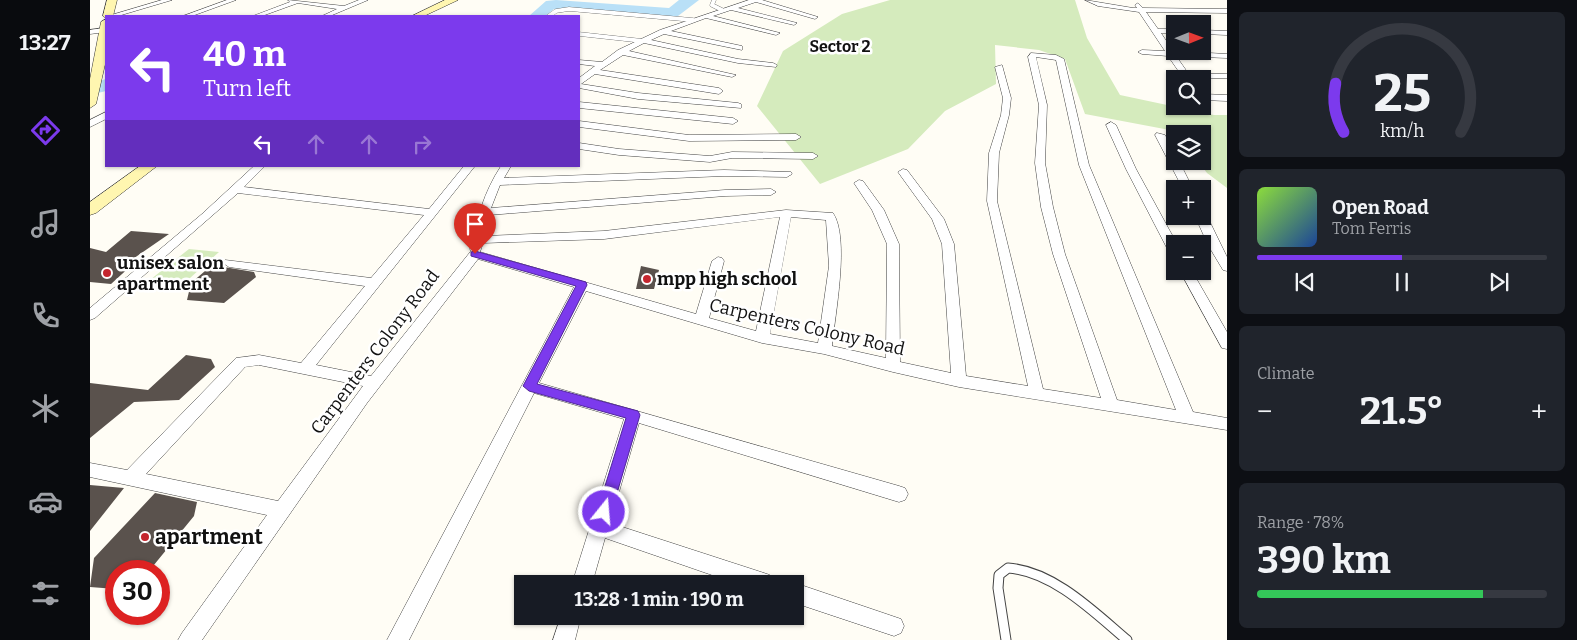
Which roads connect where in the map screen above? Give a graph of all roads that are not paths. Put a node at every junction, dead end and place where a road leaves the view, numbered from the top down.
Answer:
1 (112, 0) edge
2 (169, 0) edge
3 (233, 0) edge
4 (294, 0) edge
5 (365, 0) edge
6 (441, 0) edge
7 (453, 0) edge
8 (714, 0) edge
9 (756, 0) edge
10 (1088, 0) edge
11 (1135, 0) edge
12 (344, 8) junction
13 (732, 8) junction
14 (1141, 9) junction
15 (722, 10) junction
16 (1227, 11) edge
17 (108, 15) edge
18 (115, 15) edge
19 (189, 15) edge
20 (258, 15) edge
21 (327, 15) edge
22 (408, 15) edge
23 (419, 15) edge
24 (550, 15) edge
25 (706, 16) junction
26 (815, 17) dead end
27 (693, 20) junction
28 (794, 23) dead end
29 (1156, 31) junction
30 (1166, 31) edge
31 (90, 32) edge
32 (105, 32) edge
33 (664, 32) junction
34 (1211, 32) edge
35 (776, 33) dead end
36 (1227, 33) edge
37 (580, 34) edge
38 (643, 41) junction
39 (1166, 46) edge
40 (739, 48) dead end
41 (621, 52) junction
42 (1142, 52) dead end
43 (1166, 54) edge
44 (104, 55) edge
45 (1211, 56) edge
46 (1227, 56) edge
47 (580, 62) edge
48 (602, 64) junction
49 (773, 65) dead end
50 (999, 67) dead end
51 (593, 71) junction
52 (732, 75) dead end
53 (1211, 76) edge
54 (1227, 76) edge
55 (580, 83) edge
56 (580, 84) edge
57 (92, 85) edge
58 (719, 91) dead end
59 (1227, 98) edge
60 (1211, 99) edge
61 (90, 103) edge
62 (580, 105) edge
63 (738, 106) dead end
64 (105, 116) edge
65 (733, 121) dead end
66 (90, 124) edge
67 (580, 124) edge
68 (1111, 125) dead end
69 (1160, 136) dead end
70 (796, 137) dead end
71 (580, 146) edge
72 (813, 156) dead end
73 (131, 167) edge
74 (148, 167) edge
75 (259, 167) edge
76 (469, 167) edge
77 (505, 167) edge
78 (903, 172) dead end
79 (786, 174) dead end
80 (1183, 180) edge
81 (495, 182) junction
82 (858, 182) dead end
83 (234, 189) junction
84 (772, 192) dead end
85 (93, 202) edge
86 (484, 212) junction
87 (433, 213) junction
88 (786, 213) junction
89 (1205, 225) edge
90 (1166, 235) edge
91 (476, 247) junction
92 (718, 261) dead end
93 (229, 263) dead end
94 (1227, 267) edge
95 (1191, 280) edge
96 (376, 283) junction
97 (582, 285) junction
98 (90, 315) edge
99 (701, 321) junction
100 (762, 338) junction
101 (1227, 344) edge
102 (824, 349) junction
103 (893, 367) junction
104 (305, 368) junction
105 (960, 380) junction
106 (374, 382) junction
107 (529, 386) junction
108 (1037, 394) junction
109 (1111, 406) junction
110 (633, 415) junction
111 (1188, 419) junction
112 (1227, 424) edge
113 (90, 470) edge
114 (131, 478) junction
115 (899, 494) dead end
116 (281, 510) junction
117 (600, 528) junction
118 (585, 575) edge
119 (740, 575) edge
120 (804, 596) edge
121 (568, 625) edge
122 (894, 626) dead end
123 (189, 640) edge
124 (398, 640) edge
125 (564, 640) edge
126 (1006, 640) edge
127 (1127, 640) edge

1 - 17 street
2 - 18 street
3 - 19 street
4 - 12 street
4 - 20 street
5 - 12 street
6 - 22 street
7 - 23 street
8 - 15 lane
9 - 13 street
9 - 26 street
10 - 14 street
11 - 14 street
12 - 21 street
13 - 15 street
13 - 28 street
14 - 16 street
14 - 29 street
15 - 25 street
24 - 27 lane
25 - 27 street
25 - 35 street
27 - 33 street
29 - 30 street
29 - 39 street
31 - 32 street
32 - 44 street
33 - 38 street
33 - 40 street
34 - 36 street
37 - 38 lane
38 - 41 street
38 - 49 street
41 - 48 street
41 - 52 street
42 - 43 street
44 - 57 street
45 - 46 street
47 - 48 street
48 - 51 street
50 - 108 street
51 - 55 street
51 - 58 street
53 - 54 street
56 - 63 street
57 - 61 street
59 - 60 street
62 - 65 street
64 - 66 street
67 - 70 street
68 - 90 street
69 - 80 street
71 - 72 street
73 - 85 street
74 - 85 street
75 - 83 street
76 - 87 street
77 - 81 street
78 - 105 street
79 - 81 street
81 - 86 street
82 - 103 street
83 - 87 street
83 - 98 street
84 - 86 street
86 - 91 street
87 - 96 street
88 - 91 street
88 - 100 street
88 - 102 street
89 - 94 street
91 - 97 street, Carpenters Colony Road
91 - 106 street, Carpenters Colony Road
92 - 99 street
93 - 96 street
95 - 101 street
96 - 104 street
97 - 99 street, Carpenters Colony Road
97 - 107 street
99 - 100 street, Carpenters Colony Road
100 - 102 street, Carpenters Colony Road
102 - 103 street, Carpenters Colony Road
103 - 105 street, Carpenters Colony Road
104 - 106 street
104 - 114 street
105 - 108 street, Carpenters Colony Road
106 - 116 street, Carpenters Colony Road
107 - 110 street
107 - 124 street
108 - 109 street, Carpenters Colony Road
109 - 111 street, Carpenters Colony Road
109 - 111 street
110 - 115 street
110 - 117 street
111 - 112 street, Carpenters Colony Road
113 - 114 street
114 - 116 street
116 - 123 street, Carpenters Colony Road
117 - 118 street
117 - 119 street
120 - 122 street
121 - 125 street
126 - 127 lane

